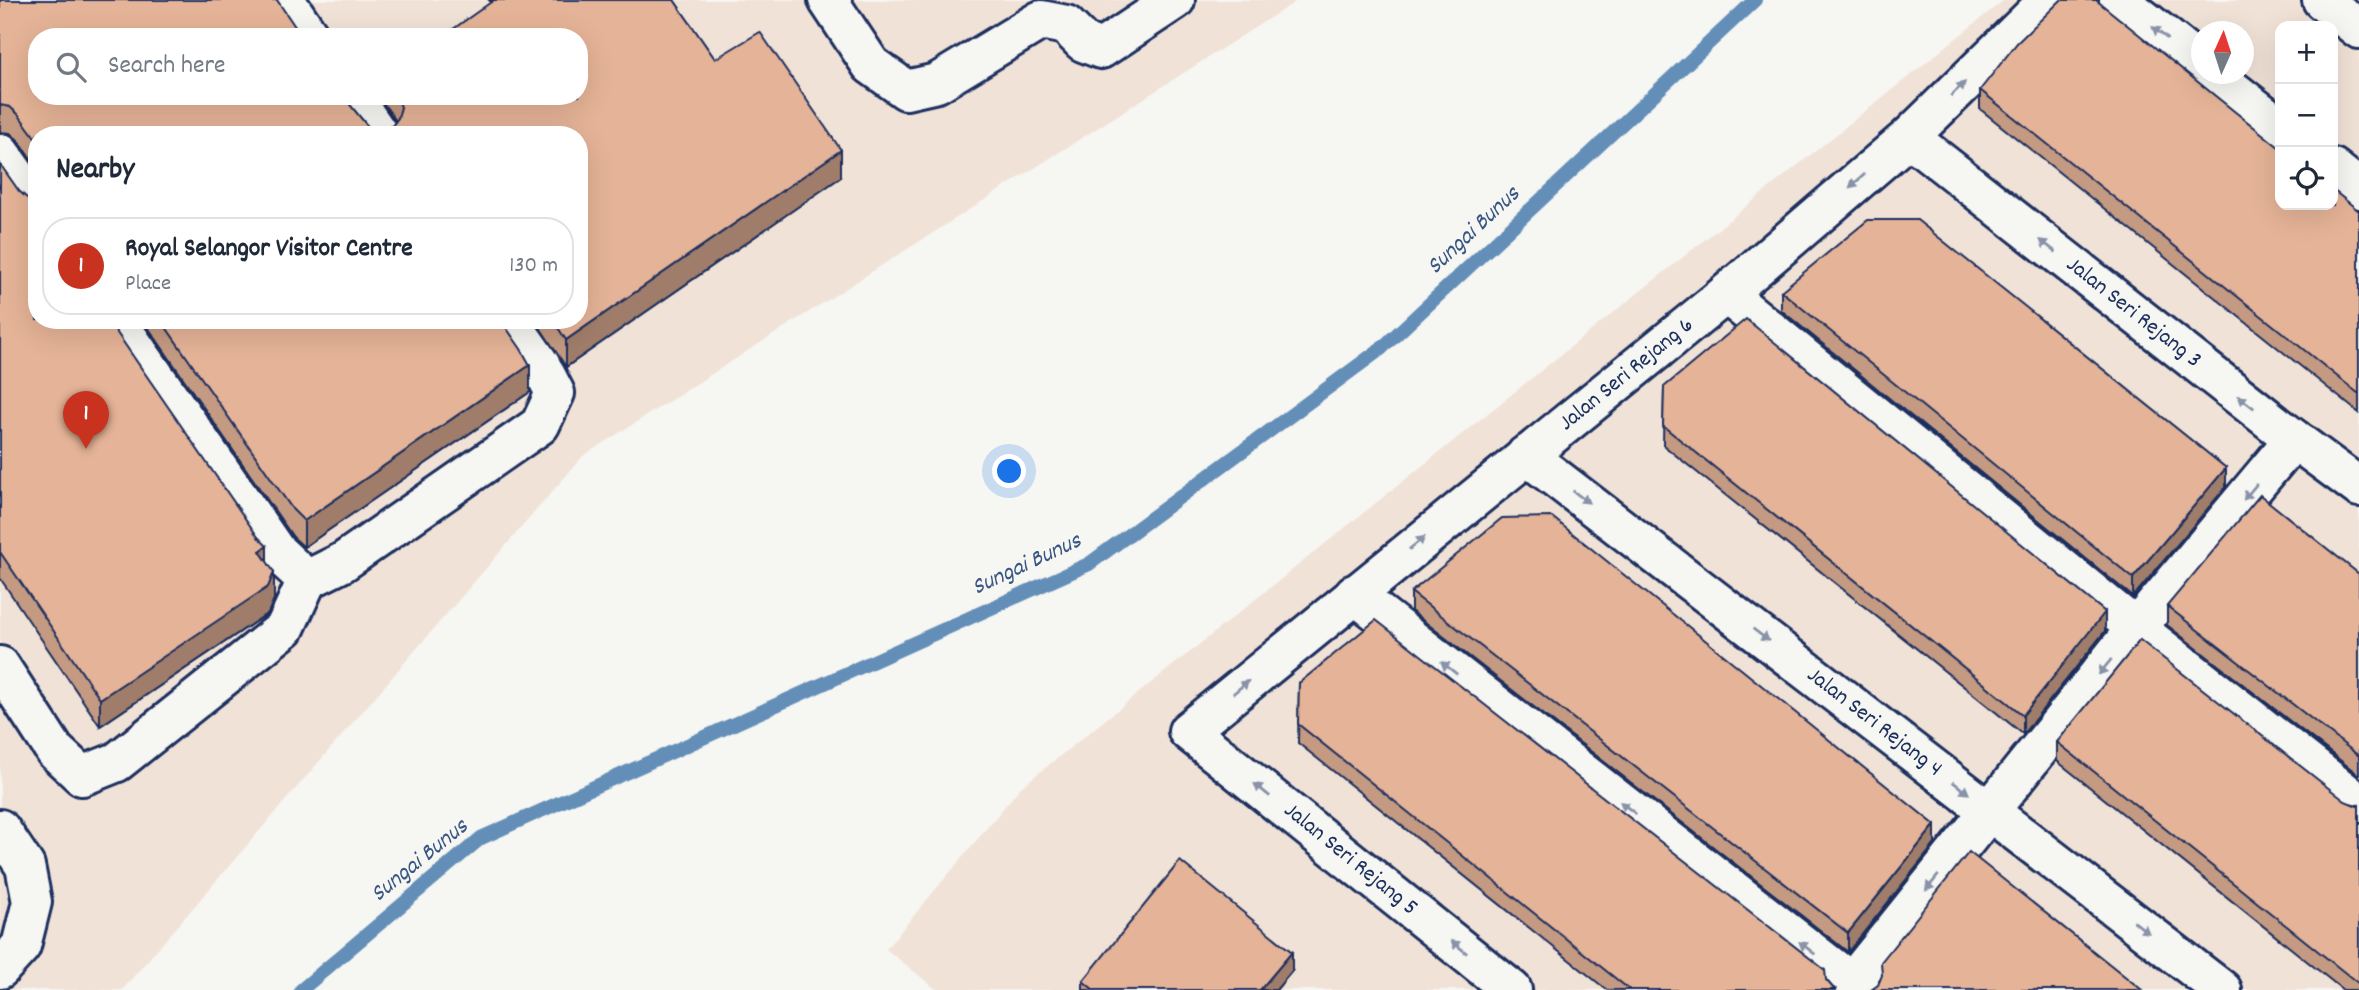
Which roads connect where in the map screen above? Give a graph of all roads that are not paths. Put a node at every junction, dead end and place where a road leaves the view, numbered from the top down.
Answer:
1 (285, 0) edge
2 (828, 0) edge
3 (1175, 0) edge
4 (2049, 0) edge
5 (2119, 0) edge
6 (2322, 0) edge
7 (304, 28) edge
8 (2359, 29) edge
9 (2191, 56) edge
10 (2225, 84) edge
11 (358, 105) edge
12 (2275, 123) edge
13 (373, 126) edge
14 (1909, 137) junction
15 (0, 153) edge
16 (2338, 172) edge
17 (2359, 189) edge
18 (28, 192) edge
19 (1726, 294) junction
20 (122, 329) edge
21 (515, 329) edge
22 (2294, 439) junction
23 (1527, 455) junction
24 (2352, 468) edge
25 (307, 580) junction
26 (1354, 594) junction
27 (2136, 628) junction
28 (0, 666) edge
29 (1188, 731) joint
30 (2359, 803) edge
31 (1990, 811) junction
32 (0, 829) edge
33 (0, 969) edge
34 (1853, 988) edge
35 (1512, 990) edge
36 (2222, 990) edge

1 - 7 street
2 - 3 street
14 -> 4 street, Jalan Seri Rejang 6
9 -> 5 street
6 - 8 street
10 - 12 street
11 - 13 street
14 -> 19 street, Jalan Seri Rejang 6
22 -> 14 street, Jalan Seri Rejang 3
15 - 18 street
16 - 17 street
19 - 23 street, Jalan Seri Rejang 6
19 - 27 street
20 - 25 street
21 - 25 street
22 - 24 street, Jalan Seri Rejang 3
22 -> 27 street
26 -> 23 street, Jalan Seri Rejang 6
23 -> 31 street, Jalan Seri Rejang 4
25 - 28 street
29 -> 26 street, Jalan Seri Rejang 6
34 -> 26 street
27 - 30 street
27 -> 31 street
35 -> 29 street, Jalan Seri Rejang 5
31 -> 34 street
31 -> 36 street, Jalan Seri Rejang 4
32 - 33 street

